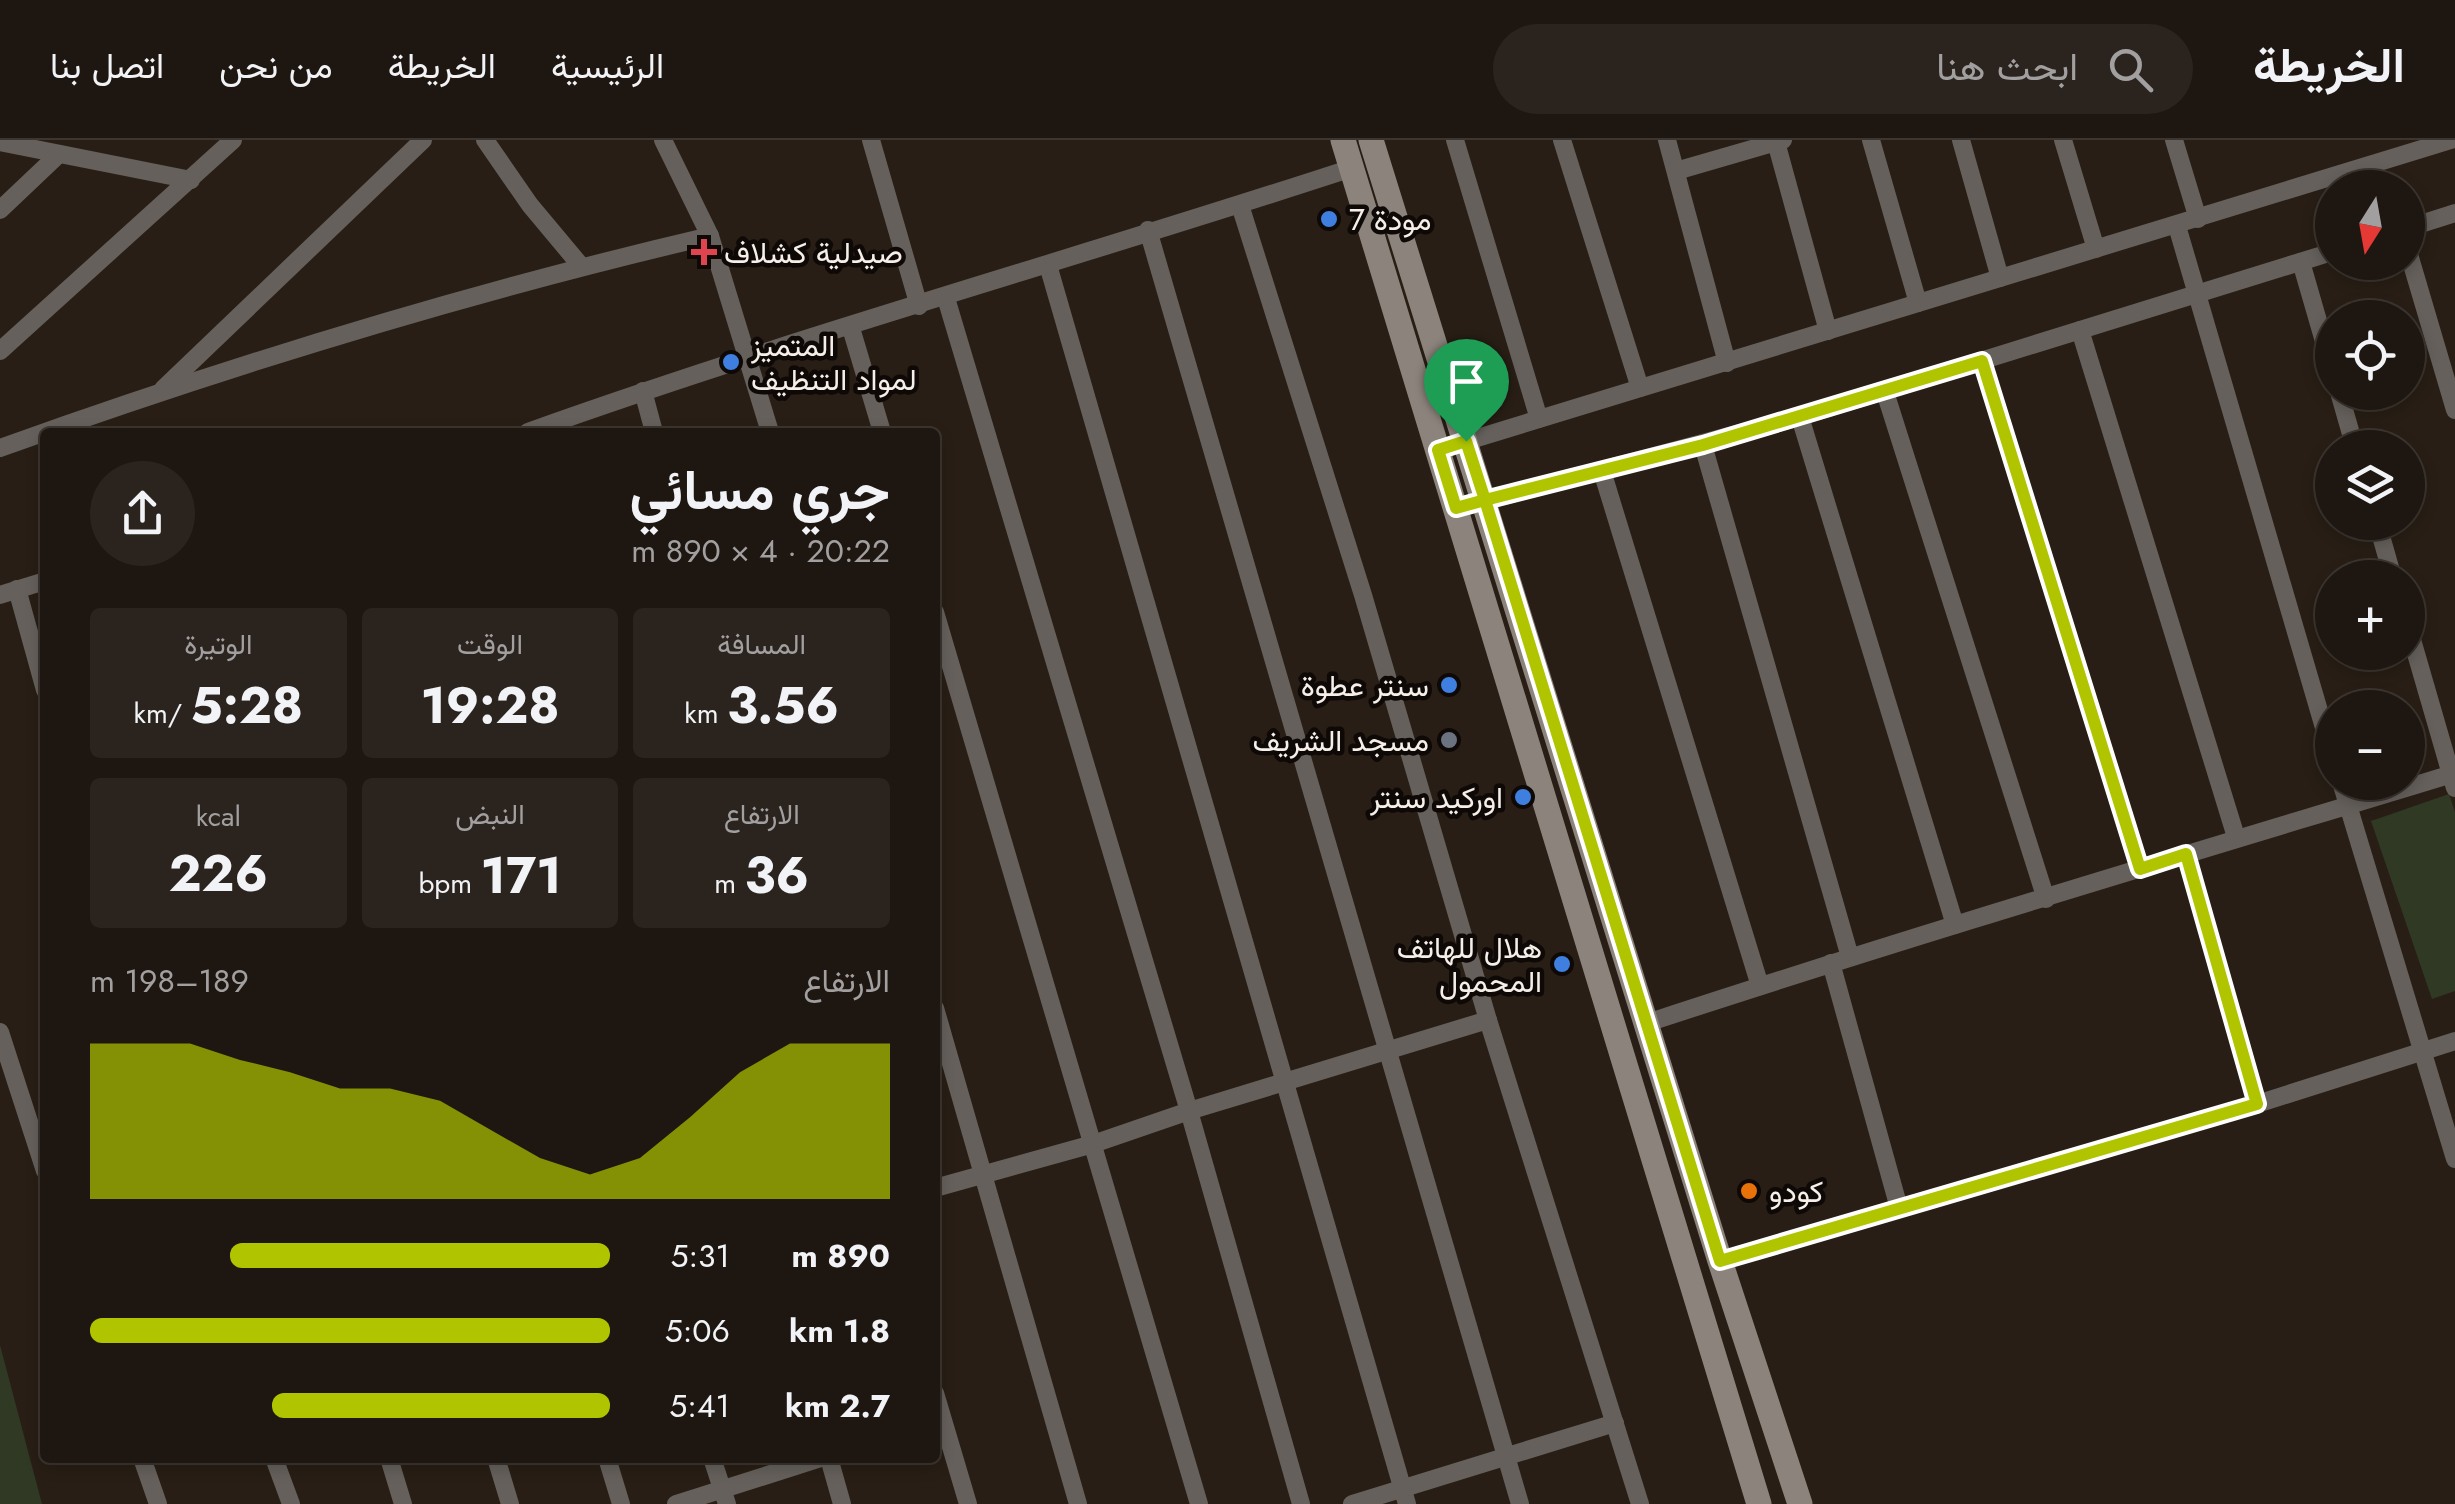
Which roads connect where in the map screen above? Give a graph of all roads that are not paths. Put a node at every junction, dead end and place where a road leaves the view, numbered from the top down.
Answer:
1 (233, 140) edge
2 (422, 140) edge
3 (485, 140) edge
4 (663, 140) edge
5 (870, 140) edge
6 (1343, 140) edge
7 (1371, 140) edge
8 (1455, 140) edge
9 (1562, 140) edge
10 (1667, 140) edge
11 (1871, 140) edge
12 (1961, 140) edge
13 (2063, 140) edge
14 (2174, 140) edge
15 (2451, 140) edge
16 (1780, 141) edge
17 (0, 142) edge
18 (29, 144) edge
19 (59, 154) junction
20 (1352, 168) junction
21 (1676, 171) junction
22 (191, 180) junction
23 (1240, 205) junction
24 (0, 210) edge
25 (2455, 212) edge
26 (2198, 219) junction
27 (2425, 222) edge
28 (2177, 226) junction
29 (1148, 230) junction
30 (710, 236) junction
31 (2096, 249) junction
32 (2315, 257) edge
33 (2301, 262) junction
34 (1048, 265) junction
35 (582, 266) junction
36 (2000, 278) junction
37 (2417, 280) edge
38 (2196, 295) junction
39 (946, 298) junction
40 (1918, 303) junction
41 (919, 306) junction
42 (2315, 310) edge
43 (851, 328) junction
44 (2080, 330) junction
45 (1828, 331) junction
46 (0, 351) edge
47 (749, 356) junction
48 (1982, 361) junction
49 (1727, 363) junction
50 (1640, 388) junction
51 (161, 391) junction
52 (643, 391) junction
53 (1885, 392) junction
54 (2455, 410) edge
55 (1800, 417) junction
56 (1540, 419) junction
57 (56, 428) edge
58 (539, 428) edge
59 (653, 428) edge
60 (769, 428) edge
61 (881, 428) edge
62 (40, 434) edge
63 (1466, 441) junction
64 (1703, 445) junction
65 (0, 448) edge
66 (1438, 450) junction
67 (1602, 471) junction
68 (1485, 500) junction
69 (1456, 508) junction
70 (40, 583) edge
71 (9, 592) edge
72 (940, 629) edge
73 (2421, 670) edge
74 (40, 676) edge
75 (2315, 698) edge
76 (2454, 778) edge
77 (2346, 800) edge
78 (2348, 807) junction
79 (2236, 837) junction
80 (2186, 854) junction
81 (2140, 869) junction
82 (2046, 899) junction
83 (1955, 926) junction
84 (1850, 957) junction
85 (1831, 964) junction
86 (1760, 986) junction
87 (1488, 1020) junction
88 (1647, 1022) junction
89 (940, 1026) edge
90 (0, 1032) edge
91 (2455, 1041) edge
92 (1386, 1051) junction
93 (2424, 1051) junction
94 (1286, 1081) junction
95 (2257, 1104) junction
96 (1189, 1111) junction
97 (1092, 1144) junction
98 (40, 1156) edge
99 (2455, 1159) edge
100 (982, 1174) junction
101 (940, 1187) edge
102 (1900, 1208) junction
103 (1720, 1261) junction
104 (1615, 1423) junction
105 (940, 1426) edge
106 (1506, 1454) junction
107 (144, 1463) edge
108 (276, 1463) edge
109 (391, 1463) edge
110 (498, 1463) edge
111 (609, 1463) edge
112 (714, 1463) edge
113 (809, 1463) edge
114 (830, 1463) edge
115 (1404, 1496) edge
116 (725, 1497) edge
117 (158, 1504) edge
118 (291, 1504) edge
119 (404, 1504) edge
120 (510, 1504) edge
121 (621, 1504) edge
122 (676, 1504) edge
123 (842, 1504) edge
124 (968, 1504) edge
125 (1078, 1504) edge
126 (1200, 1504) edge
127 (1301, 1504) edge
128 (1352, 1504) edge
129 (1520, 1504) edge
130 (1640, 1504) edge
131 (1759, 1504) edge
132 (1800, 1504) edge

1 - 22 street
2 - 51 street
3 - 35 street
4 - 30 street
5 - 41 street
6 - 20 street
7 - 63 street
8 - 56 street
9 - 50 street
10 - 21 street
11 - 40 street
12 - 36 street
13 - 31 street
14 - 26 street
15 - 26 street
16 - 21 street
16 - 45 street
17 - 18 street
18 - 19 street
19 - 22 street
19 - 24 street
20 - 23 street
20 - 66 street
21 - 49 street
22 - 46 street
23 - 29 street
23 - 87 street
25 - 27 street
26 - 28 street
28 - 31 street
28 - 38 street
29 - 34 street
29 - 92 street
30 - 35 street
30 - 47 street
31 - 36 street
32 - 33 street
33 - 38 street
33 - 42 street
34 - 39 street
34 - 94 street
35 - 51 street
36 - 40 street
37 - 54 street
38 - 44 street
38 - 75 street
39 - 41 street
39 - 96 street
40 - 45 street
41 - 43 street
43 - 47 street
43 - 61 street
44 - 48 street
44 - 79 street
45 - 49 street
47 - 52 street
47 - 60 street
48 - 53 street
48 - 81 street
49 - 50 street
50 - 56 street
51 - 57 street
52 - 58 street
52 - 59 street
53 - 55 street
53 - 82 street
55 - 64 street
55 - 83 street
56 - 63 street
62 - 65 street
63 - 66 street
63 - 68 street
64 - 67 street
64 - 84 street
66 - 69 street
67 - 68 street
67 - 86 street
68 - 69 street
68 - 88 street
69 - 131 street
70 - 71 street
71 - 74 street
72 - 97 street
73 - 76 street
76 - 78 street
77 - 78 street
78 - 79 street
78 - 93 street
79 - 80 street
80 - 81 street
80 - 95 street
81 - 82 street
82 - 83 street
83 - 84 street
84 - 85 street
85 - 86 street
85 - 102 street
86 - 88 street
87 - 92 street
87 - 104 street
88 - 103 street
89 - 100 street
90 - 98 street
91 - 93 street
92 - 94 street
92 - 106 street
93 - 95 street
93 - 99 street
94 - 96 street
94 - 115 street
95 - 102 street
96 - 97 street
96 - 127 street
97 - 100 street
97 - 126 street
100 - 101 street
100 - 125 street
102 - 103 street
103 - 132 street
104 - 106 street
104 - 130 street
105 - 124 street
106 - 115 street
106 - 129 street
107 - 117 street
108 - 118 street
109 - 119 street
110 - 120 street
111 - 121 street
112 - 116 street
113 - 116 street
114 - 123 street
115 - 128 street
116 - 122 street

